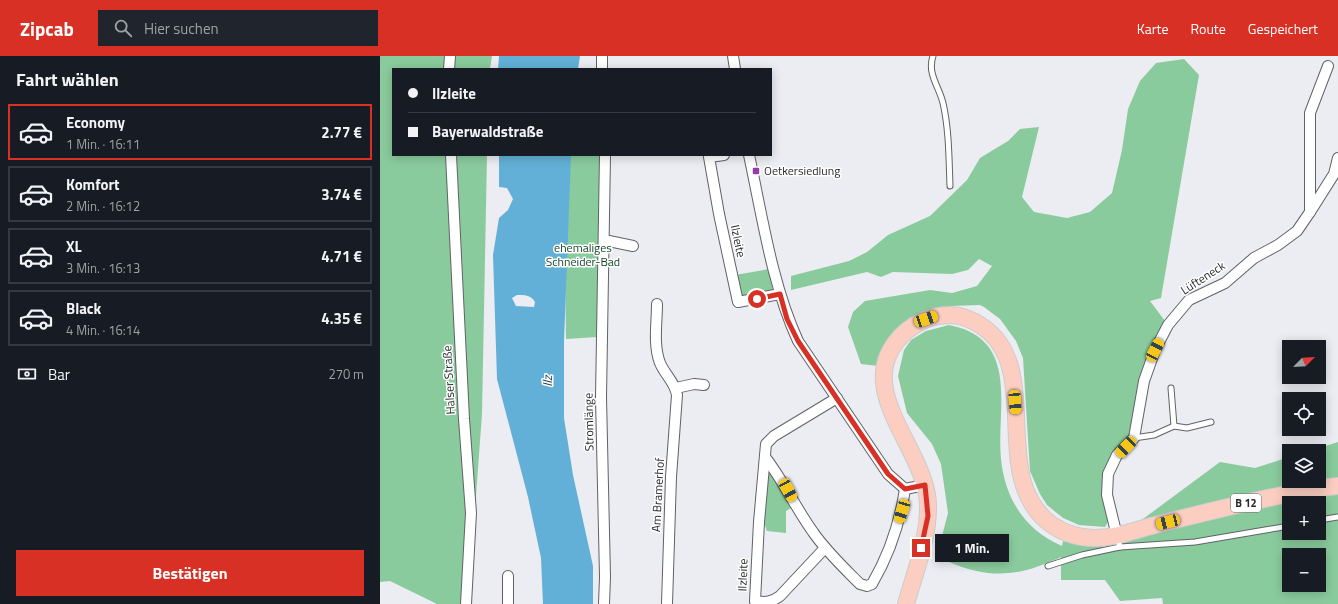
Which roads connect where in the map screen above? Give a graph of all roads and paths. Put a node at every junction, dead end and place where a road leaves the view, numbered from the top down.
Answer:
1 (450, 56) edge
2 (602, 56) edge
3 (733, 56) edge
4 (933, 56) edge
5 (1328, 66) dead end
6 (449, 68) edge
7 (602, 68) edge
8 (735, 68) edge
9 (451, 156) edge
10 (605, 156) edge
11 (716, 156) edge
12 (749, 156) edge
13 (1338, 158) edge
14 (950, 186) dead end
15 (1310, 212) junction
16 (604, 240) junction
17 (633, 246) dead end
18 (780, 294) junction
19 (657, 304) dead end
20 (704, 385) dead end
21 (676, 388) junction
22 (1171, 388) dead end
23 (837, 398) junction
24 (1210, 422) dead end
25 (1174, 426) junction
26 (1134, 438) junction
27 (765, 457) junction
28 (925, 485) junction
29 (1338, 486) edge
30 (905, 489) junction
31 (1338, 517) edge
32 (1326, 519) edge
33 (1282, 527) edge
34 (1119, 542) junction
35 (825, 548) junction
36 (1048, 566) dead end
37 (508, 576) dead end
38 (466, 604) edge
39 (508, 604) edge
40 (604, 604) edge
41 (667, 604) edge
42 (906, 604) edge

1 - 6 street
2 - 7 street
3 - 8 street
4 - 14 lane
5 - 15 street
9 - 38 street, Halser Straße
10 - 16 street, Stromlänge
11 - 18 street, Ilzleite
12 - 18 street
13 - 15 street, Lüfteneck
15 - 26 street, Lüfteneck
16 - 17 street
16 - 40 street, Stromlänge
18 - 23 street
19 - 21 street
20 - 21 street
21 - 41 street, Am Bramerhof
22 - 25 lane
23 - 27 street, Ilzleite
23 - 30 street
24 - 25 lane
25 - 26 lane
26 - 34 street
27 - 35 street
27 - 35 street, Ilzleite
28 - 30 street
28 - 34 main road, B 12
28 - 42 main road, B 12
29 - 34 main road, B 12
30 - 35 street
31 - 32 lane
33 - 34 lane
34 - 36 lane
37 - 39 street

